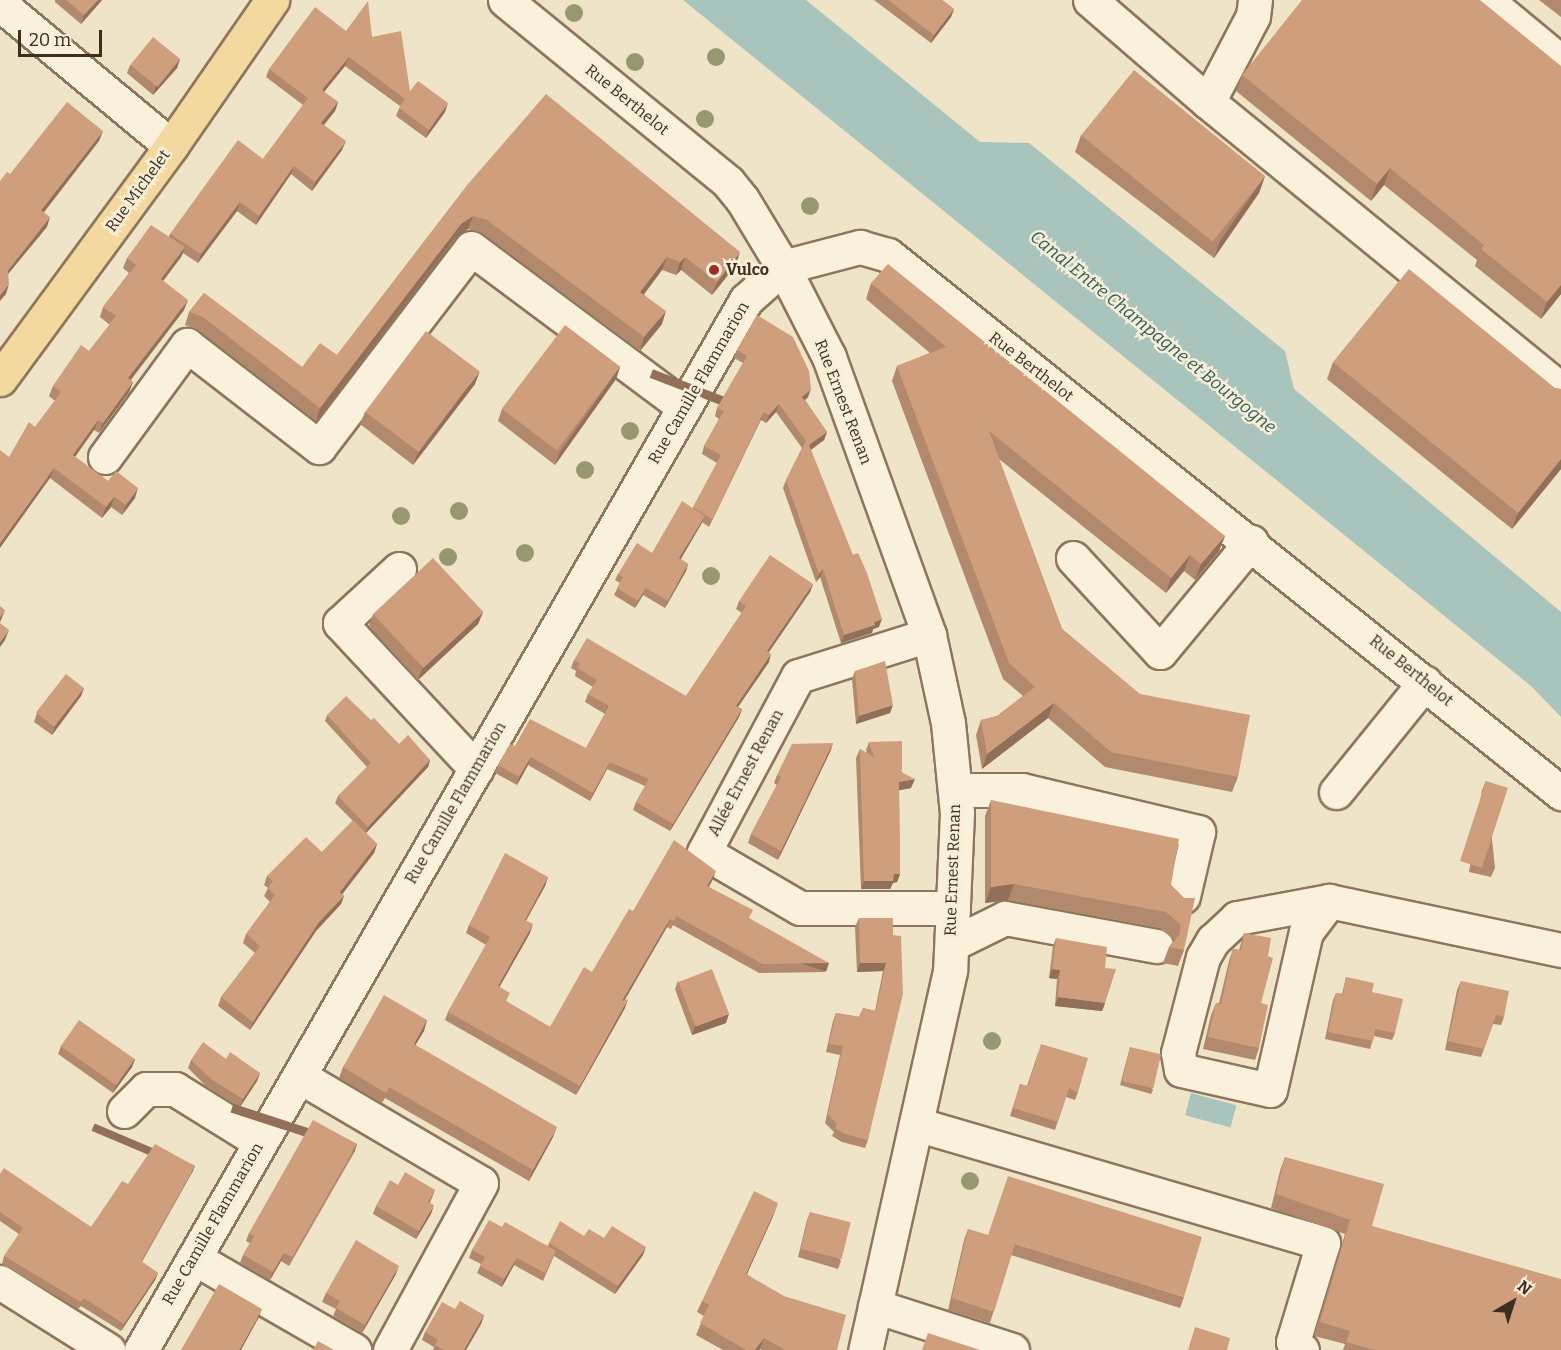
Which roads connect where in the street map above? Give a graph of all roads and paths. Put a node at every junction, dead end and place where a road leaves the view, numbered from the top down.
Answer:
1 (5, 0) edge
2 (272, 0) edge
3 (506, 0) edge
4 (1090, 0) edge
5 (1255, 0) edge
6 (1486, 0) edge
7 (0, 5) edge
8 (1561, 62) edge
9 (1208, 102) junction
10 (171, 146) junction
11 (783, 267) junction
12 (0, 379) edge
13 (1561, 390) edge
14 (684, 407) junction
15 (105, 457) dead end
16 (1251, 542) junction
17 (1073, 558) dead end
18 (399, 569) dead end
19 (929, 635) junction
20 (1425, 682) junction
21 (476, 769) junction
22 (955, 790) junction
23 (1336, 792) dead end
24 (1561, 793) edge
25 (1183, 896) edge
26 (1329, 901) junction
27 (953, 908) junction
28 (952, 944) junction
29 (1156, 946) dead end
30 (1561, 950) edge
31 (299, 1076) junction
32 (124, 1111) dead end
33 (916, 1124) junction
34 (260, 1142) junction
35 (195, 1258) junction
36 (0, 1282) edge
37 (875, 1306) junction
38 (108, 1350) edge
39 (141, 1350) edge
40 (354, 1350) edge
41 (390, 1350) edge
42 (865, 1350) edge
43 (1012, 1350) edge
44 (1302, 1350) edge

1 - 7 street
2 - 10 main road, Rue Michelet
3 - 11 street, Rue Berthelot
4 - 9 street
5 - 9 street
6 - 8 street
7 - 10 street
9 - 13 street
10 - 12 main road, Rue Michelet
11 - 14 street, Rue Camille Flammarion
11 - 16 street, Rue Berthelot
11 - 19 street, Rue Ernest Renan
14 - 15 street
14 - 21 street, Rue Camille Flammarion
16 - 17 street
16 - 20 street, Rue Berthelot
18 - 21 street
19 - 22 street, Rue Ernest Renan
19 - 27 street, Allée Ernest Renan
20 - 23 street
20 - 24 street, Rue Berthelot
21 - 31 street, Rue Camille Flammarion
22 - 25 street
22 - 27 street, Rue Ernest Renan
26 - 26 street
26 - 30 street
27 - 28 street, Rue Ernest Renan
28 - 29 street
28 - 33 street, Rue Ernest Renan
31 - 34 street, Rue Camille Flammarion
31 - 41 street
32 - 34 street
33 - 37 street, Rue Ernest Renan
33 - 44 street
34 - 35 street, Rue Camille Flammarion
35 - 39 street, Rue Camille Flammarion
35 - 40 street
36 - 38 street
37 - 42 street, Rue Ernest Renan
37 - 43 street

